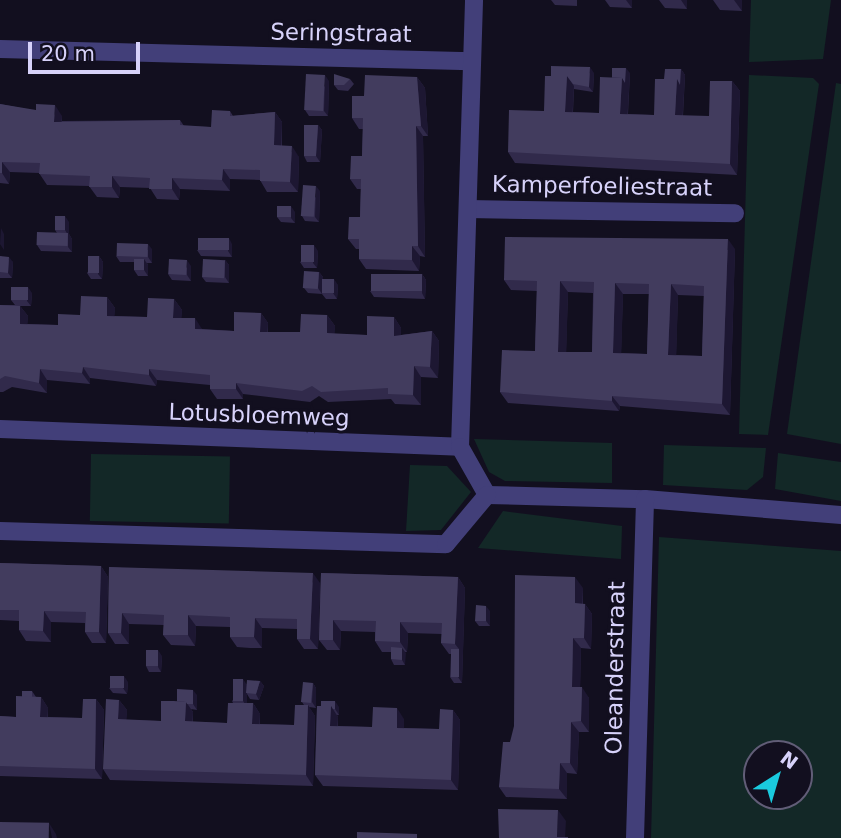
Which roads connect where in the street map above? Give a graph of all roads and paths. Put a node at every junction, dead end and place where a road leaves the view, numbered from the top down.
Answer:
1 (474, 0) edge
2 (0, 49) edge
3 (471, 61) junction
4 (468, 209) junction
5 (735, 213) dead end
6 (0, 429) edge
7 (460, 447) junction
8 (487, 495) junction
9 (645, 499) junction
10 (841, 515) edge
11 (0, 531) edge
12 (635, 838) edge

1 - 3 street, Kamperfoeliestraat
2 - 3 street, Seringstraat
3 - 4 street, Kamperfoeliestraat
4 - 5 street, Kamperfoeliestraat
4 - 7 street, Kamperfoeliestraat
6 - 7 street, Lotusbloemweg
7 - 8 street
8 - 9 street
8 - 11 street
9 - 10 street
9 - 12 street, Oleanderstraat

